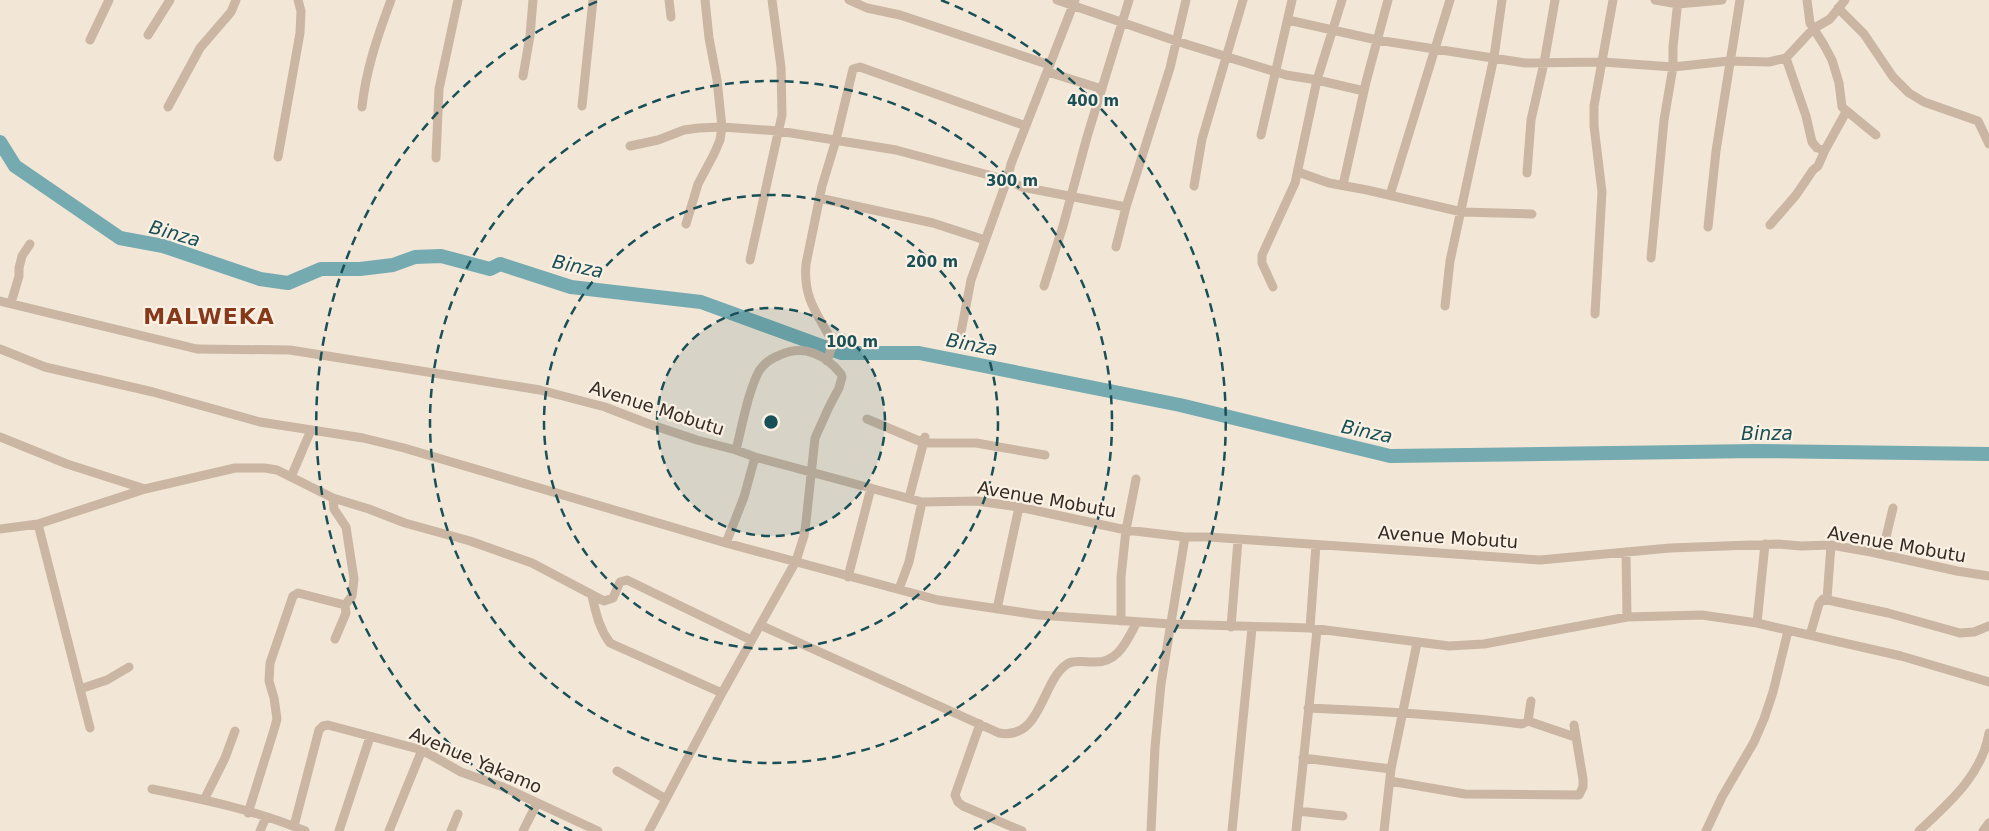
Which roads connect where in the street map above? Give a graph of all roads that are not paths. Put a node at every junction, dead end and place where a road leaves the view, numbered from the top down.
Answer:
1 (108, 0) edge
2 (170, 0) edge
3 (236, 0) edge
4 (298, 0) edge
5 (391, 0) edge
6 (458, 0) edge
7 (533, 0) edge
8 (593, 0) edge
9 (669, 0) edge
10 (705, 0) edge
11 (772, 0) edge
12 (849, 0) edge
13 (1057, 0) edge
14 (1129, 0) edge
15 (1186, 0) edge
16 (1244, 0) edge
17 (1292, 0) edge
18 (1342, 0) edge
19 (1388, 0) edge
20 (1450, 0) edge
21 (1502, 0) edge
22 (1555, 0) edge
23 (1613, 0) edge
24 (1655, 0) edge
25 (1722, 0) edge
26 (1740, 0) edge
27 (1807, 0) edge
28 (1845, 0) edge
29 (1678, 2) edge
30 (1074, 3) edge
31 (1838, 8) junction
32 (671, 17) dead end
33 (1288, 20) junction
34 (1121, 24) junction
35 (1813, 29) junction
36 (1334, 30) junction
37 (148, 35) dead end
38 (90, 40) dead end
39 (1377, 40) junction
40 (1176, 42) junction
41 (1435, 49) junction
42 (1227, 56) junction
43 (1494, 57) junction
44 (1786, 58) junction
45 (1729, 61) junction
46 (1603, 62) junction
47 (1544, 63) junction
48 (1672, 67) junction
49 (1049, 68) junction
50 (1276, 71) junction
51 (523, 76) dead end
52 (1317, 80) junction
53 (1102, 89) junction
54 (1364, 91) junction
55 (362, 106) dead end
56 (582, 106) dead end
57 (168, 107) dead end
58 (1846, 112) junction
59 (1026, 126) junction
60 (722, 127) junction
61 (780, 131) junction
62 (1261, 135) dead end
63 (1876, 135) dead end
64 (836, 140) junction
65 (1989, 144) edge
66 (630, 146) dead end
67 (1825, 150) junction
68 (278, 157) dead end
69 (436, 158) dead end
70 (1298, 172) junction
71 (1527, 173) dead end
72 (1007, 180) junction
73 (1343, 185) junction
74 (1194, 186) dead end
75 (1390, 195) junction
76 (1072, 196) junction
77 (819, 198) junction
78 (1126, 207) junction
79 (1462, 212) junction
80 (1532, 214) dead end
81 (686, 224) dead end
82 (1770, 225) dead end
83 (1708, 227) dead end
84 (985, 240) junction
85 (30, 244) dead end
86 (1116, 247) dead end
87 (1651, 258) dead end
88 (750, 260) dead end
89 (1044, 286) dead end
90 (1273, 287) dead end
91 (0, 300) edge
92 (11, 303) junction
93 (1445, 306) dead end
94 (1595, 314) dead end
95 (961, 332) dead end
96 (0, 349) edge
97 (828, 359) junction
98 (867, 419) dead end
99 (311, 430) junction
100 (0, 438) edge
101 (924, 440) junction
102 (736, 450) junction
103 (1045, 455) dead end
104 (755, 457) junction
105 (812, 471) junction
106 (291, 477) junction
107 (1136, 479) dead end
108 (872, 488) junction
109 (145, 489) junction
110 (333, 498) junction
111 (909, 498) junction
112 (922, 502) junction
113 (1019, 507) junction
114 (1893, 508) dead end
115 (38, 524) junction
116 (0, 529) edge
117 (1126, 530) junction
118 (1185, 537) junction
119 (1238, 540) junction
120 (726, 543) junction
121 (1765, 544) junction
122 (1316, 545) junction
123 (1831, 545) junction
124 (1626, 552) junction
125 (1882, 554) junction
126 (796, 561) junction
127 (1989, 576) edge
128 (848, 577) junction
129 (899, 589) junction
130 (592, 596) junction
131 (1827, 598) junction
132 (346, 605) junction
133 (997, 609) junction
134 (1627, 616) junction
135 (1121, 621) junction
136 (1137, 622) junction
137 (1757, 622) junction
138 (1171, 624) junction
139 (760, 625) junction
140 (1989, 626) edge
141 (1231, 627) junction
142 (1252, 628) junction
143 (1313, 629) junction
144 (1788, 631) junction
145 (1810, 635) junction
146 (335, 639) dead end
147 (751, 640) junction
148 (1417, 643) junction
149 (129, 667) dead end
150 (1989, 682) edge
151 (80, 689) junction
152 (722, 693) junction
153 (1531, 701) dead end
154 (1308, 708) junction
155 (1403, 711) junction
156 (1528, 721) junction
157 (980, 724) junction
158 (1574, 725) dead end
159 (90, 728) dead end
160 (235, 731) dead end
161 (1989, 733) edge
162 (370, 736) junction
163 (1576, 737) junction
164 (422, 750) junction
165 (1303, 758) junction
166 (1391, 769) junction
167 (617, 771) dead end
168 (1390, 781) junction
169 (152, 789) dead end
170 (666, 799) junction
171 (204, 800) junction
172 (537, 803) junction
173 (1298, 812) junction
174 (248, 813) junction
175 (458, 814) dead end
176 (1343, 816) dead end
177 (266, 817) junction
178 (1989, 823) edge
179 (294, 826) junction
180 (260, 831) edge
181 (305, 831) edge
182 (339, 831) edge
183 (389, 831) edge
184 (451, 831) edge
185 (523, 831) edge
186 (598, 831) edge
187 (649, 831) edge
188 (1022, 831) edge
189 (1151, 831) edge
190 (1232, 831) edge
191 (1296, 831) edge
192 (1384, 831) edge
193 (1706, 831) edge
194 (1919, 831) edge
195 (1983, 831) edge

1 - 38 street
2 - 37 street
3 - 57 street
4 - 68 street
5 - 55 street
6 - 69 street
7 - 51 street
8 - 56 street
9 - 32 street
10 - 60 street
11 - 61 street
12 - 49 street
13 - 30 street
14 - 34 street
15 - 40 street
16 - 42 street
17 - 33 street
18 - 36 street
19 - 39 street
20 - 41 street
21 - 43 street
22 - 47 street
23 - 46 street
24 - 29 street
25 - 29 street
26 - 45 street
27 - 35 street
28 - 31 street
29 - 48 street
30 - 34 street
30 - 49 street
31 - 35 street
31 - 65 street
33 - 36 street
33 - 50 street
34 - 40 street
34 - 53 street
35 - 44 street
35 - 58 street
36 - 39 street
36 - 52 street
39 - 41 street
39 - 54 street
40 - 42 street
40 - 78 street
41 - 43 street
41 - 75 street
42 - 50 street
42 - 74 street
43 - 47 street
43 - 79 street
44 - 45 street
44 - 67 street
45 - 48 street
45 - 83 street
46 - 47 street
46 - 48 street
46 - 94 street
47 - 71 street
48 - 87 street
49 - 53 street
49 - 59 street
50 - 52 street
50 - 62 street
52 - 54 street
52 - 70 street
53 - 76 street
54 - 73 street
58 - 63 street
58 - 67 street
59 - 64 street
59 - 72 street
60 - 61 street
60 - 66 street
60 - 81 street
61 - 64 street
61 - 88 street
64 - 72 street
64 - 77 street
67 - 82 street
70 - 73 street
70 - 90 street
72 - 76 street
72 - 84 street
73 - 75 street
75 - 79 street
76 - 78 street
76 - 89 street
77 - 84 street
77 - 97 street
78 - 86 street
79 - 80 street
79 - 93 street
84 - 95 street
85 - 92 street
91 - 92 street, Avenue Mobutu
92 - 102 street, Avenue Mobutu
96 - 99 street
97 - 102 street
97 - 105 street
98 - 101 street
99 - 106 street
99 - 120 street
100 - 109 street
101 - 103 street
101 - 111 street
102 - 104 street, Avenue Mobutu
104 - 105 street, Avenue Mobutu
104 - 120 street
105 - 108 street, Avenue Mobutu
105 - 126 street
106 - 109 street
106 - 110 street
107 - 117 street
108 - 111 street, Avenue Mobutu
108 - 128 street
109 - 115 street
110 - 130 street
110 - 132 street
111 - 112 street, Avenue Mobutu
112 - 113 street, Avenue Mobutu
112 - 129 street
113 - 117 street, Avenue Mobutu
113 - 133 street
114 - 125 street
115 - 116 street
115 - 151 street
117 - 118 street, Avenue Mobutu
117 - 135 street
118 - 119 street, Avenue Mobutu
118 - 138 street
119 - 122 street, Avenue Mobutu
119 - 141 street
120 - 126 street
121 - 123 street, Avenue Mobutu
121 - 124 street, Avenue Mobutu
121 - 137 street
122 - 124 street, Avenue Mobutu
122 - 143 street
123 - 125 street, Avenue Mobutu
123 - 131 street
124 - 134 street
125 - 127 street, Avenue Mobutu
126 - 128 street
126 - 139 street
128 - 129 street
129 - 133 street
130 - 147 street
130 - 152 street
131 - 140 street
131 - 145 street
132 - 146 street
132 - 174 street
133 - 135 street
134 - 137 street
134 - 148 street
135 - 136 street
136 - 138 street
136 - 157 street
137 - 144 street
138 - 141 street
138 - 189 street
139 - 147 street
139 - 157 street
141 - 142 street
142 - 143 street
142 - 190 street
143 - 148 street
143 - 154 street
144 - 145 street
144 - 193 street
145 - 150 street
147 - 152 street
148 - 155 street
149 - 151 street
151 - 159 street
152 - 170 street
153 - 156 street
154 - 155 street
154 - 165 street
155 - 156 street
155 - 166 street
156 - 163 street
157 - 188 street
158 - 163 street
160 - 171 street
161 - 194 street
162 - 164 street, Avenue Yakamo
162 - 179 street, Avenue Yakamo
162 - 182 street
163 - 168 street
164 - 172 street, Avenue Yakamo
164 - 183 street
165 - 166 street
165 - 173 street
166 - 168 street
167 - 170 street
168 - 192 street
169 - 171 street
170 - 187 street
171 - 174 street
172 - 185 street
172 - 186 street, Avenue Yakamo
173 - 176 street
173 - 191 street
174 - 177 street
175 - 184 street
177 - 179 street
177 - 180 street
178 - 195 street
179 - 181 street

